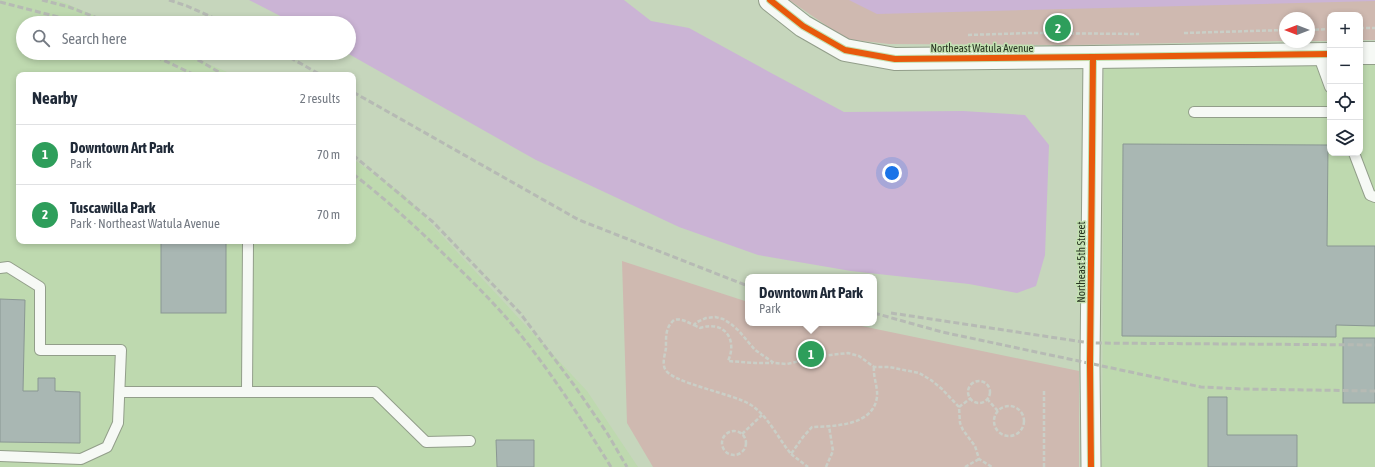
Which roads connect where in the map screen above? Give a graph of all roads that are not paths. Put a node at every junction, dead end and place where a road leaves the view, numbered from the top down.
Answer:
1 (770, 0) edge
2 (1363, 53) edge
3 (1375, 53) edge
4 (1324, 54) edge
5 (1093, 57) junction
6 (1329, 84) edge
7 (1194, 112) dead end
8 (1327, 112) edge
9 (1355, 156) edge
10 (1375, 197) edge
11 (248, 244) edge
12 (0, 268) edge
13 (120, 392) junction
14 (247, 392) junction
15 (470, 441) dead end
16 (0, 456) edge
17 (1090, 467) edge

1 - 5 street, Northeast Watula Avenue
2 - 3 street
4 - 5 street, Northeast Watula Avenue
4 - 6 lane
5 - 17 street, Northeast 5th Street
7 - 8 lane
9 - 10 lane
11 - 14 lane
12 - 13 lane
13 - 14 lane
13 - 16 lane
14 - 15 lane

